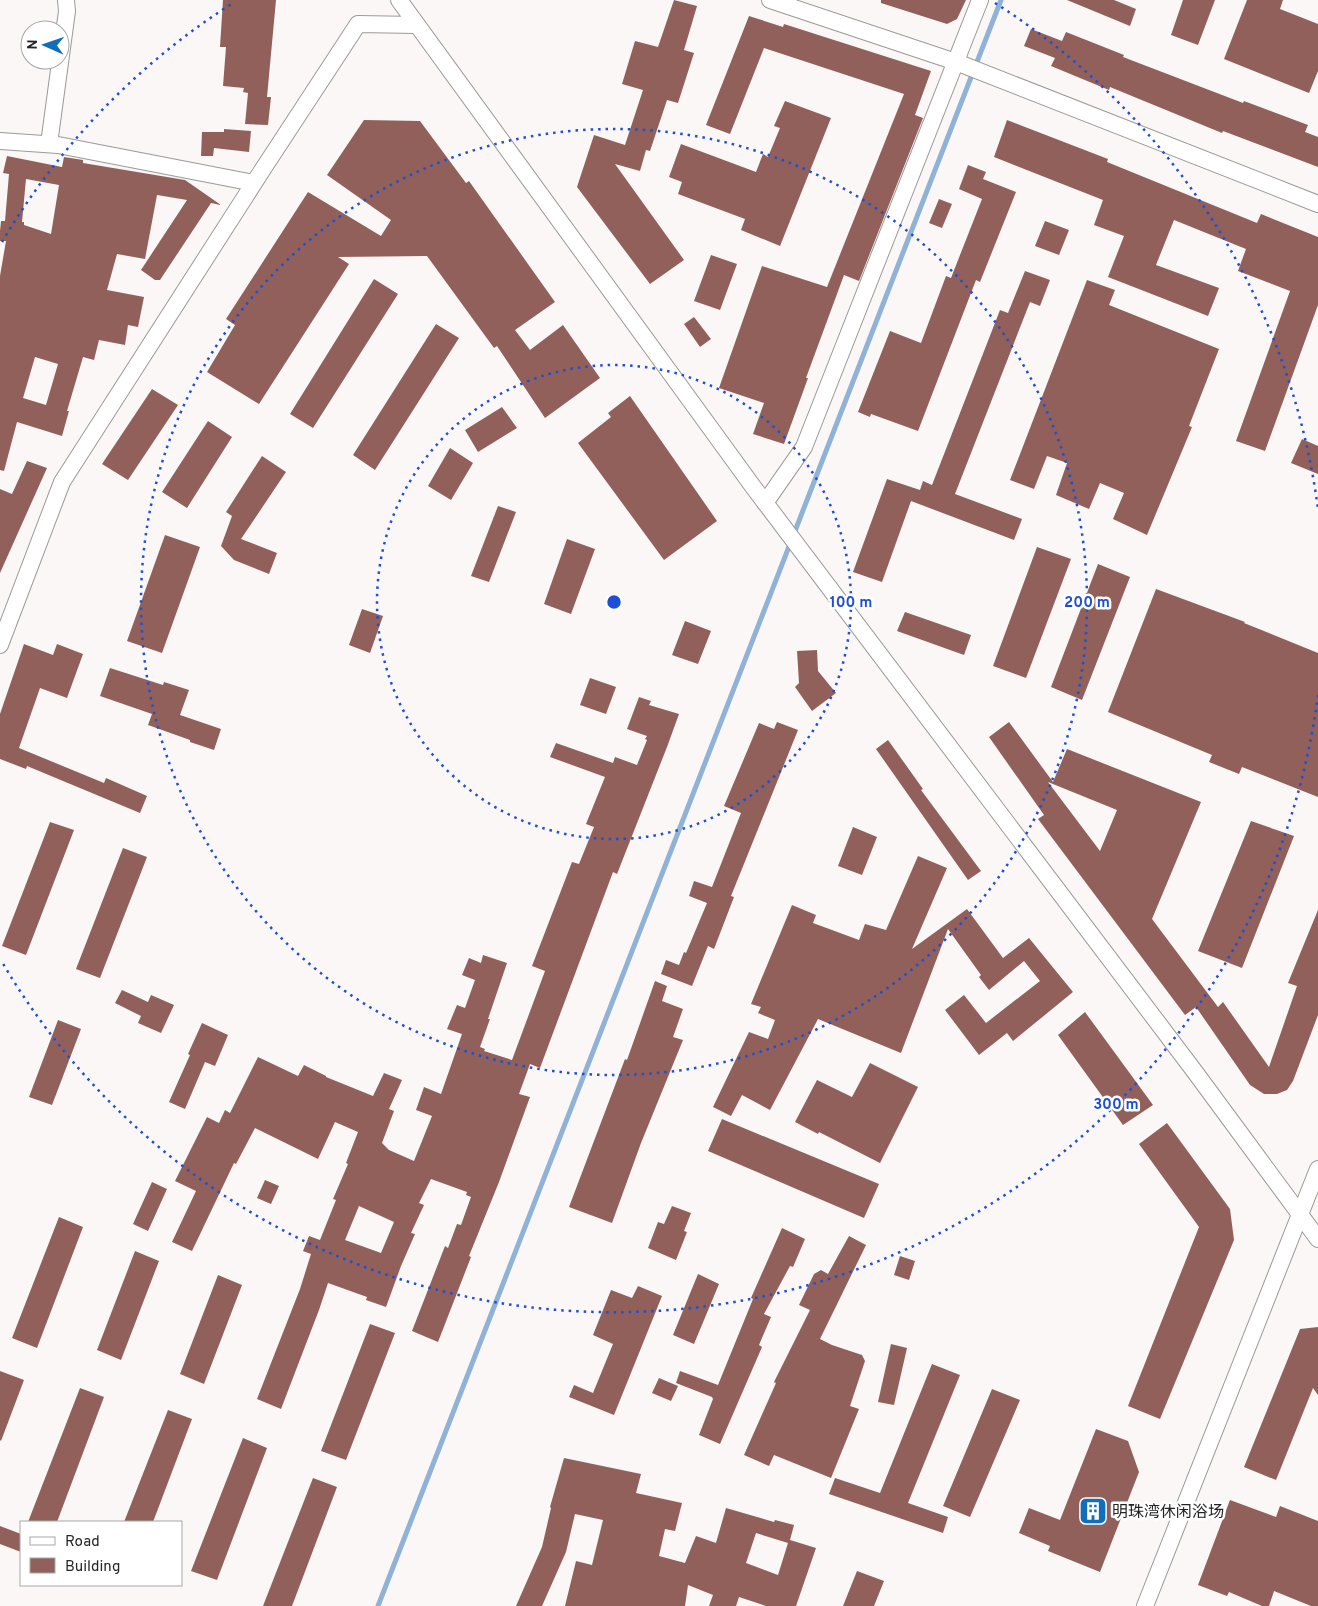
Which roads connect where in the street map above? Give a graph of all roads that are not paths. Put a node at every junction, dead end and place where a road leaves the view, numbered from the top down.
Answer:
1 (66, 0) edge
2 (399, 0) edge
3 (770, 0) edge
4 (980, 0) edge
5 (416, 25) junction
6 (960, 64) junction
7 (0, 140) edge
8 (49, 144) junction
9 (254, 183) junction
10 (1318, 204) edge
11 (765, 503) junction
12 (0, 645) edge
13 (1318, 1169) edge
14 (1300, 1214) junction
15 (1318, 1239) edge
16 (1145, 1606) edge

1 - 8 street
2 - 5 street
3 - 6 street
4 - 6 street
5 - 9 street
5 - 11 street
6 - 10 street
6 - 11 street
7 - 8 street
8 - 9 street
9 - 12 street
11 - 14 street
13 - 14 street
14 - 15 street
14 - 16 street

